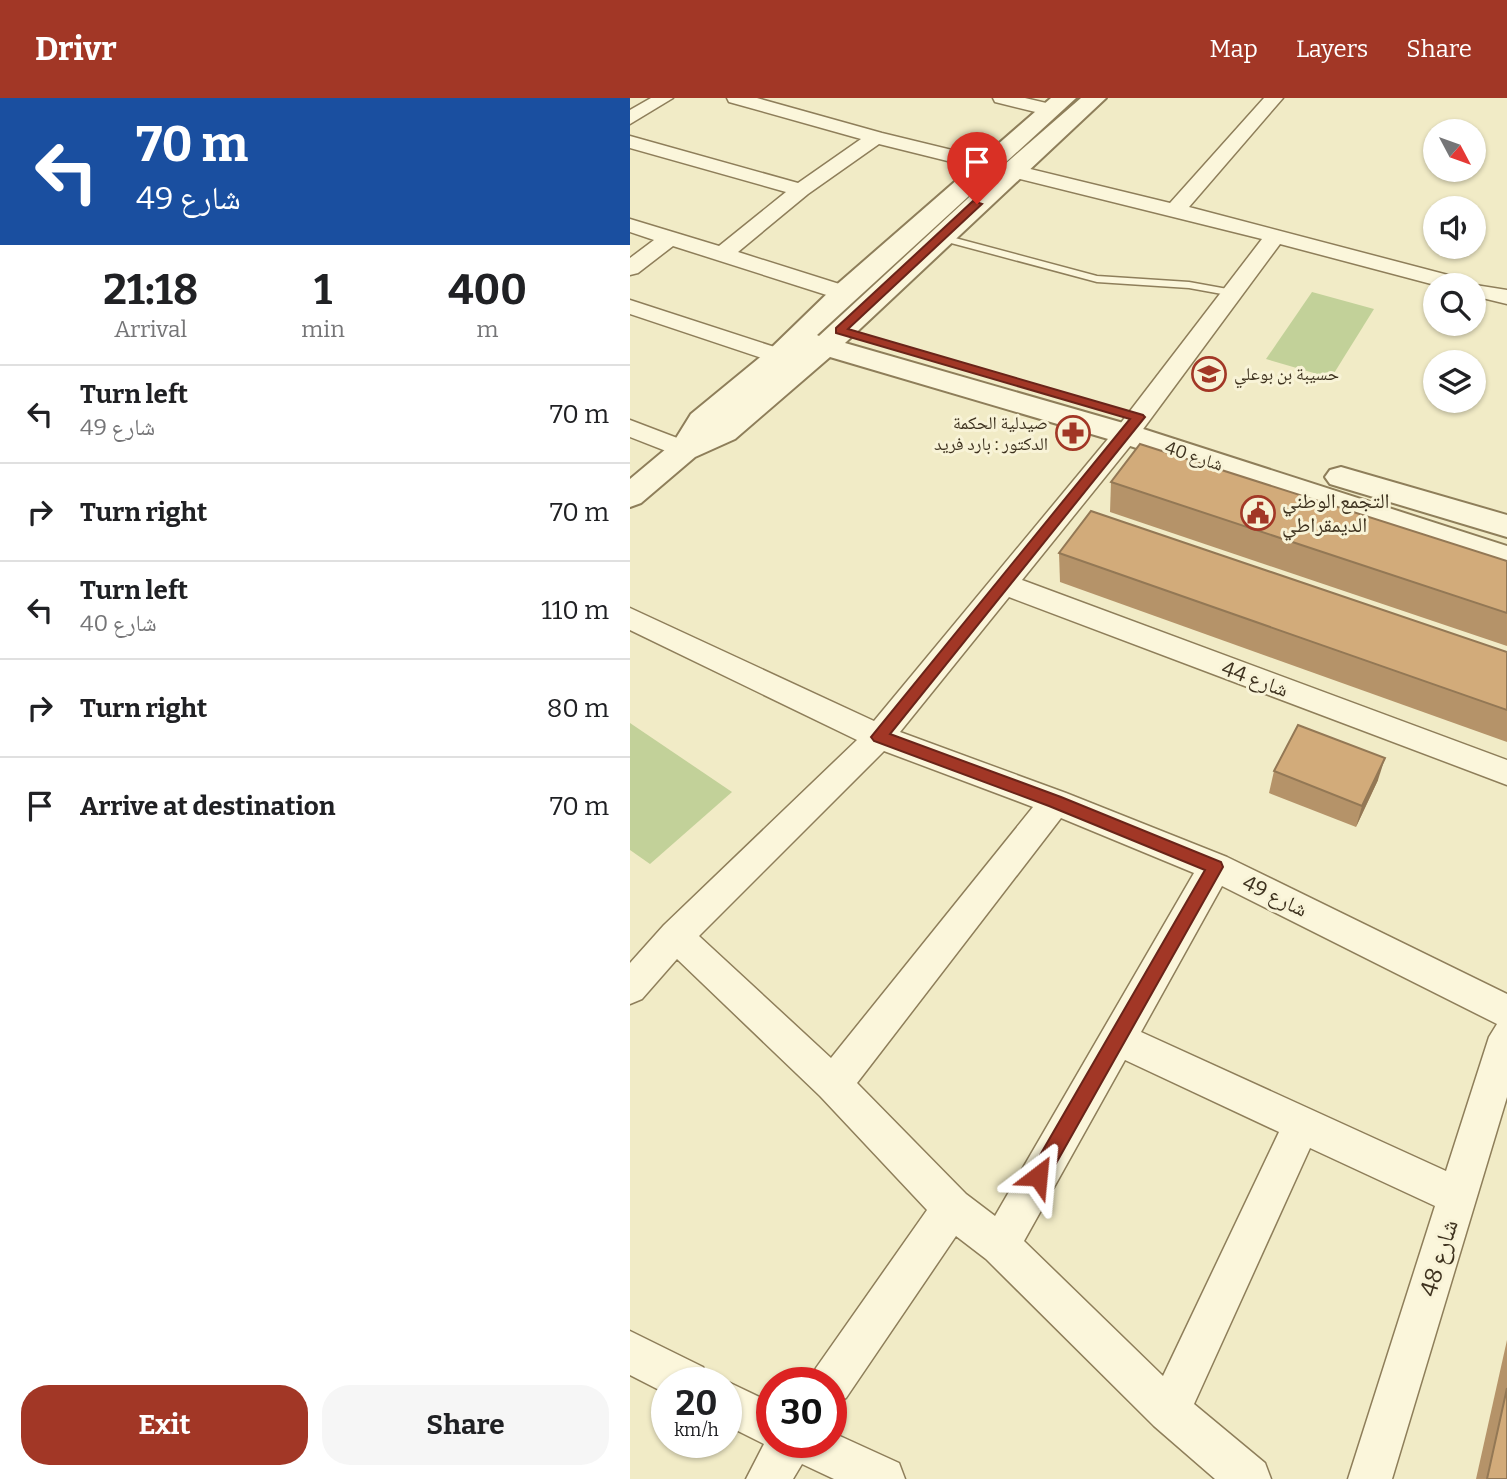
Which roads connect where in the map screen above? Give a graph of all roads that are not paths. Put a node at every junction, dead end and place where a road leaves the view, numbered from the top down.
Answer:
1 (664, 98) edge
2 (736, 98) edge
3 (1002, 98) edge
4 (1095, 98) edge
5 (1274, 98) edge
6 (787, 104) edge
7 (1059, 104) edge
8 (630, 118) edge
9 (876, 137) junction
10 (630, 142) edge
11 (1000, 167) junction
12 (802, 190) junction
13 (1175, 210) junction
14 (630, 225) edge
15 (670, 237) junction
16 (940, 237) junction
17 (1274, 239) junction
18 (723, 254) junction
19 (630, 268) edge
20 (1423, 276) edge
21 (1486, 292) edge
22 (844, 293) junction
23 (1233, 293) junction
24 (1507, 297) edge
25 (630, 307) edge
26 (811, 339) junction
27 (1132, 426) junction
28 (630, 428) edge
29 (684, 450) junction
30 (630, 496) edge
31 (1062, 515) junction
32 (1088, 524) edge
33 (1507, 526) edge
34 (1507, 558) edge
35 (1003, 584) junction
36 (630, 618) edge
37 (879, 737) junction
38 (1507, 773) edge
39 (1055, 802) junction
40 (1215, 867) junction
41 (676, 936) junction
42 (630, 988) edge
43 (1507, 1012) edge
44 (1507, 1037) edge
45 (1116, 1038) junction
46 (833, 1084) junction
47 (1301, 1126) junction
48 (1458, 1197) junction
49 (952, 1208) junction
50 (1000, 1245) junction
51 (630, 1352) edge
52 (659, 1367) edge
53 (842, 1367) edge
54 (1169, 1411) junction
55 (781, 1458) edge
56 (838, 1458) edge
57 (768, 1479) edge
58 (883, 1479) edge
59 (1249, 1479) edge
60 (1370, 1479) edge

1 - 8 street
2 - 6 street
3 - 7 street
4 - 11 street
5 - 13 street
6 - 9 street
7 - 11 street
9 - 11 street
9 - 12 street
10 - 12 street
11 - 13 street
11 - 16 street
11 - 22 street
12 - 18 street
13 - 17 street
14 - 15 street
15 - 18 street
15 - 19 street
16 - 23 lane
16 - 26 street
17 - 20 street
17 - 23 street
18 - 22 street
21 - 24 street
22 - 26 street
23 - 27 street
25 - 26 street
26 - 27 street, شارع 40
26 - 29 street
26 - 29 street
27 - 31 street
27 - 33 street, شارع 40
27 - 34 street, شارع 40
28 - 29 street
29 - 30 street
31 - 32 street
31 - 35 street
35 - 37 street
35 - 38 street, شارع 44
36 - 37 street, شارع 49
37 - 39 street, شارع 49
37 - 41 street
39 - 40 street, شارع 49
39 - 46 street
40 - 43 street, شارع 49
40 - 45 street
41 - 42 street
41 - 46 street
44 - 48 street, شارع 48
45 - 47 street
45 - 50 street
46 - 49 street
47 - 48 street
47 - 54 street
48 - 60 street, شارع 48
49 - 50 street
49 - 53 street
50 - 54 street
51 - 52 street
54 - 59 street
55 - 57 street
56 - 58 street

